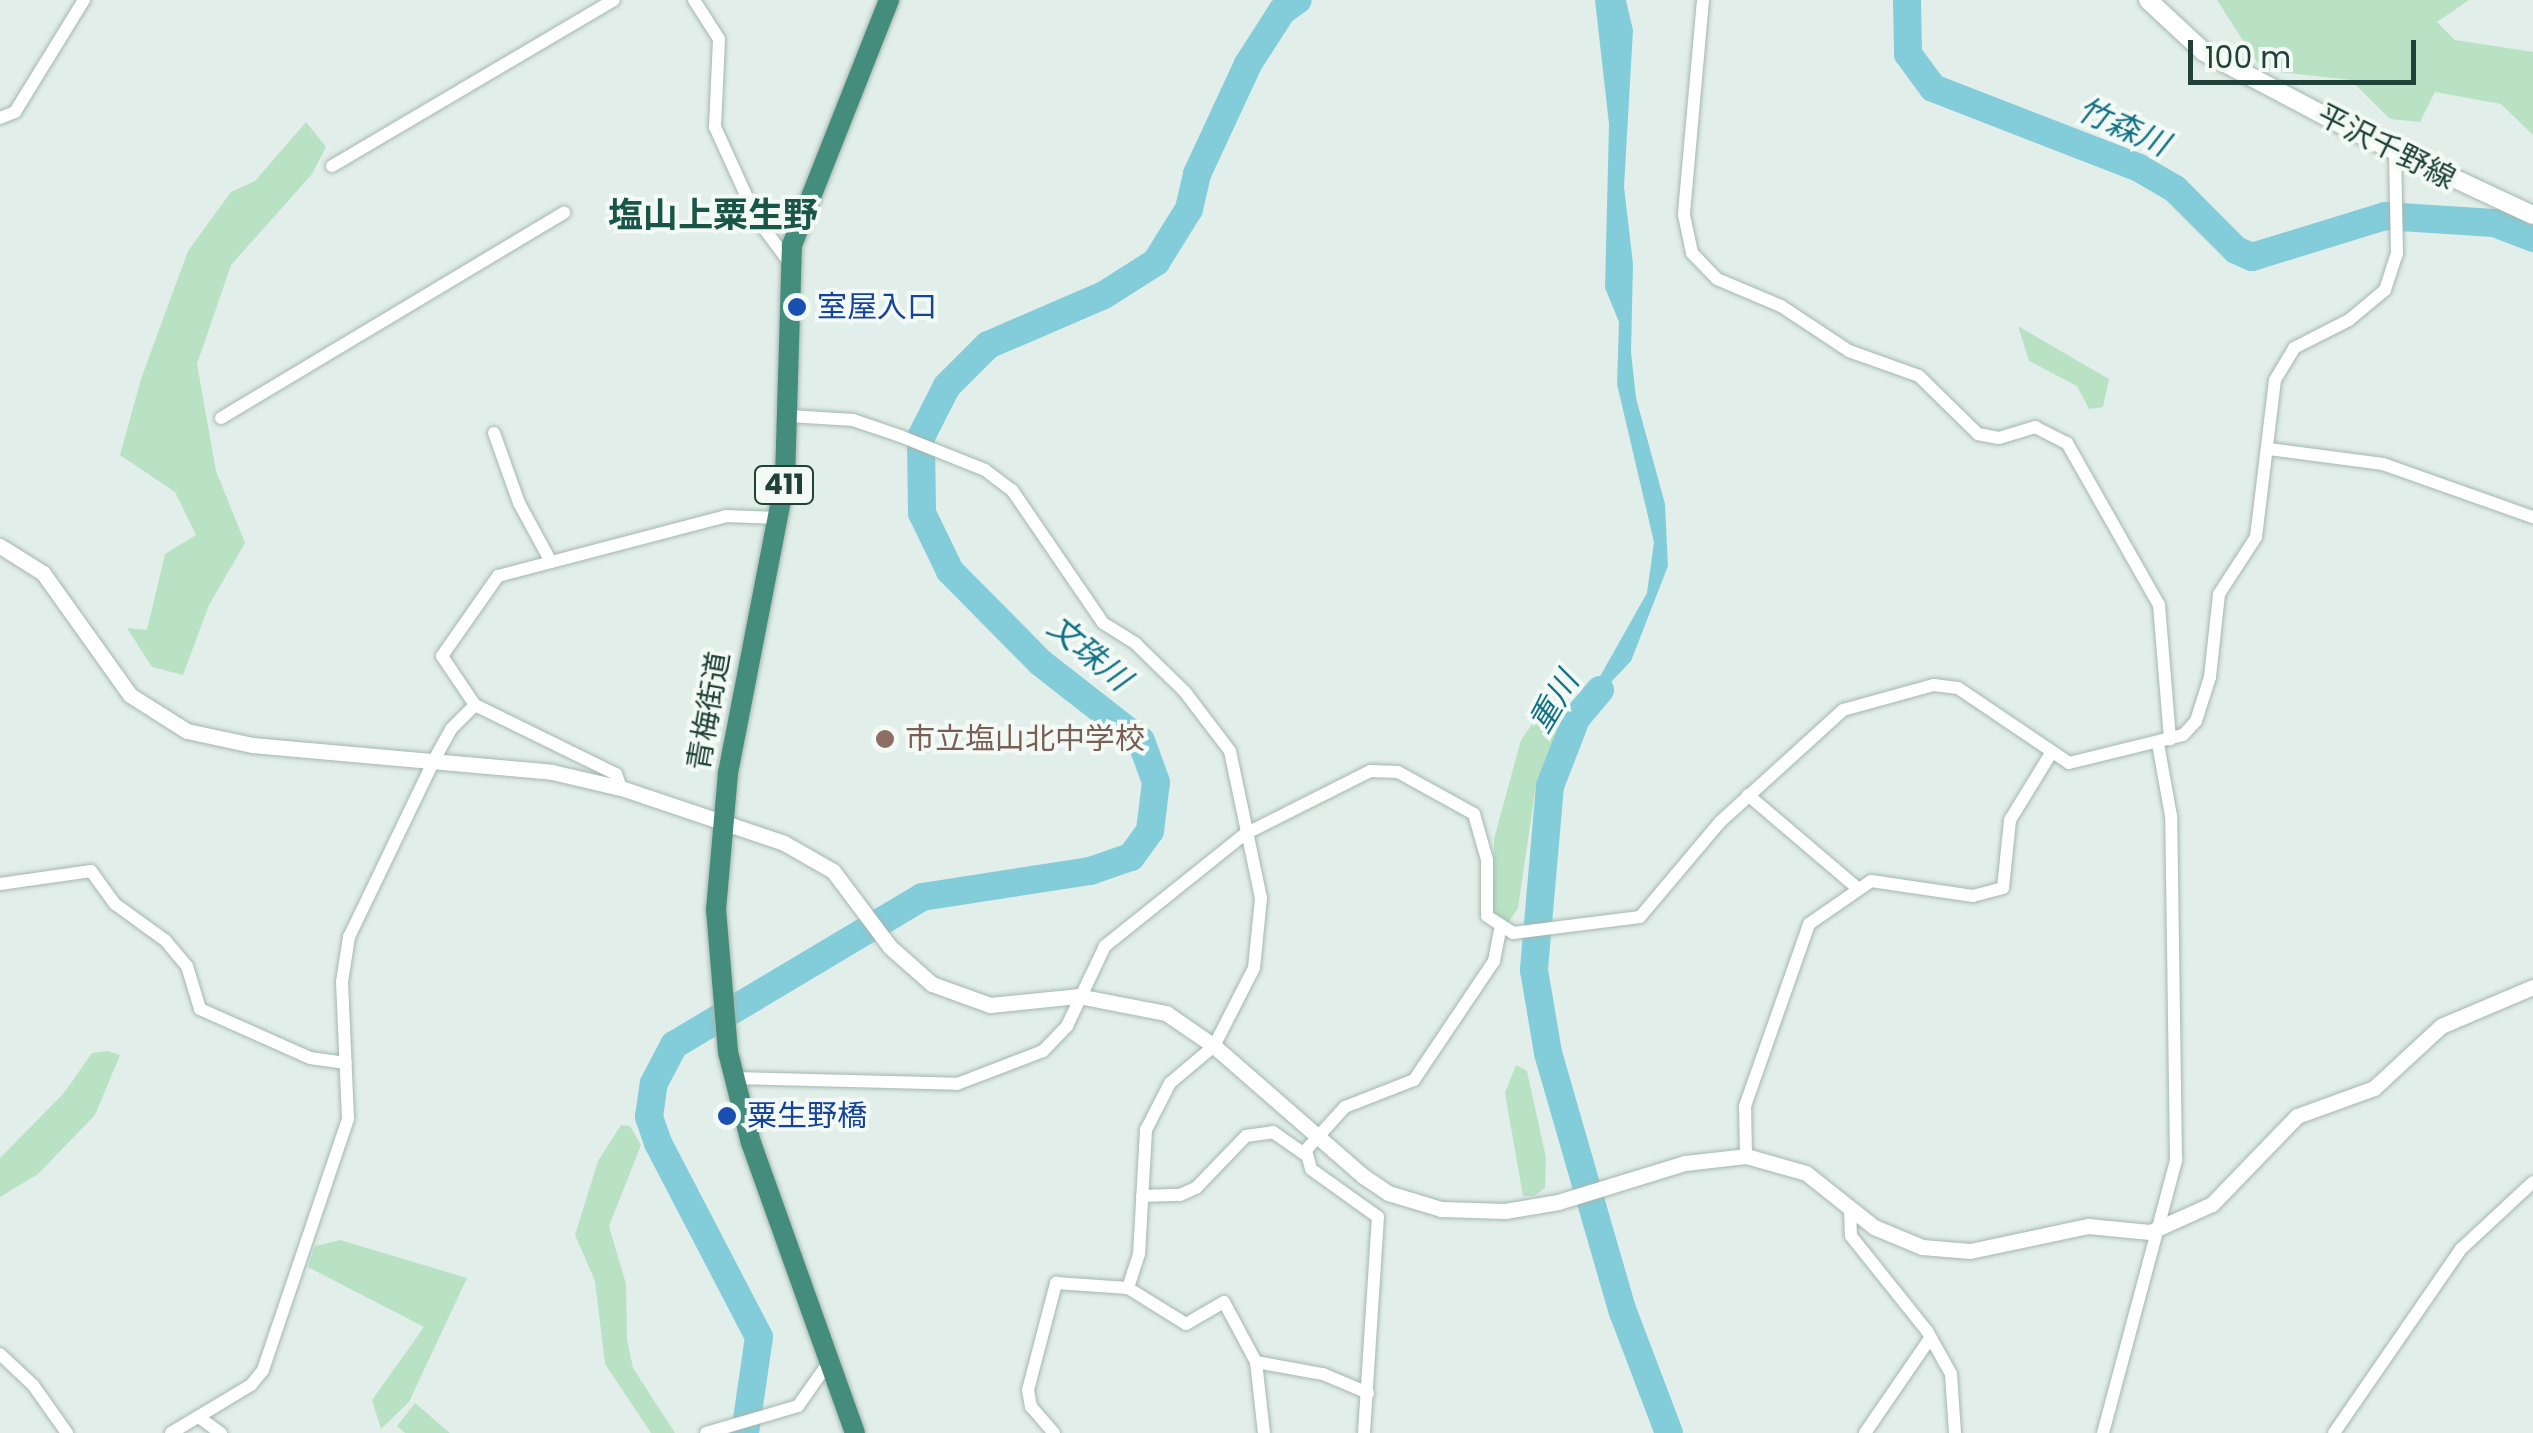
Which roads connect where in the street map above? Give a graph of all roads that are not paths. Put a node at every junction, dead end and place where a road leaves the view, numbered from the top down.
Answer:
1 (84, 0) edge
2 (614, 0) edge
3 (694, 0) edge
4 (889, 0) edge
5 (1703, 0) edge
6 (2148, 0) edge
7 (0, 118) edge
8 (2396, 152) junction
9 (332, 166) dead end
10 (564, 213) dead end
11 (2533, 215) edge
12 (789, 262) junction
13 (790, 416) junction
14 (221, 418) dead end
15 (494, 433) dead end
16 (2269, 449) junction
17 (2533, 517) edge
18 (778, 518) junction
19 (0, 546) edge
20 (551, 562) junction
21 (475, 704) junction
22 (2164, 742) junction
23 (2050, 755) junction
24 (434, 760) junction
25 (621, 788) junction
26 (1748, 795) junction
27 (723, 820) junction
28 (1245, 834) junction
29 (0, 884) edge
30 (1856, 887) junction
31 (1506, 932) junction
32 (2532, 988) edge
33 (1078, 996) junction
34 (1214, 1046) junction
35 (346, 1064) junction
36 (734, 1078) junction
37 (1314, 1136) junction
38 (1306, 1154) junction
39 (1746, 1156) junction
40 (2533, 1182) edge
41 (1142, 1196) junction
42 (1850, 1208) junction
43 (2162, 1228) junction
44 (1128, 1288) junction
45 (1931, 1337) junction
46 (0, 1354) edge
47 (829, 1362) junction
48 (1256, 1362) junction
49 (1368, 1394) junction
50 (200, 1418) junction
51 (67, 1433) edge
52 (172, 1433) edge
53 (221, 1433) edge
54 (706, 1433) edge
55 (856, 1433) edge
56 (1054, 1433) edge
57 (1264, 1433) edge
58 (1364, 1433) edge
59 (1864, 1433) edge
60 (1955, 1433) edge
61 (2103, 1433) edge
62 (2334, 1433) edge

1 - 7 street
2 - 9 street
3 - 12 street
4 - 12 highway, 青梅街道 / 411
5 - 22 street
6 - 8 main road, 平沢千野線
8 - 11 main road, 平沢千野線
8 - 16 street
10 - 14 street
12 - 13 highway, 青梅街道 / 411
13 - 18 highway, 青梅街道 / 411
13 - 28 street
15 - 20 street
16 - 17 street
16 - 22 street
18 - 20 street
18 - 27 highway, 青梅街道 / 411
19 - 24 street
20 - 21 street
21 - 24 street
21 - 25 street
22 - 23 street
22 - 43 street
23 - 26 street
23 - 30 street
24 - 25 street
24 - 35 street
25 - 27 street
26 - 30 street
26 - 31 street
27 - 33 street
27 - 36 highway, 青梅街道 / 411
28 - 31 street
28 - 33 street
28 - 34 street
29 - 35 street
30 - 39 street
31 - 37 street
32 - 43 street
33 - 34 street
33 - 36 street
34 - 37 street
34 - 41 street
35 - 50 street
36 - 47 highway, 青梅街道 / 411
37 - 38 street
37 - 39 street
38 - 41 street
38 - 49 street
39 - 42 street
40 - 62 street
41 - 44 street
42 - 43 street
42 - 45 street
43 - 61 street
44 - 48 street
44 - 56 street
45 - 59 street
45 - 60 street
46 - 51 street
47 - 54 street
47 - 55 highway, 青梅街道 / 411
48 - 49 street
48 - 57 street
49 - 58 street
50 - 52 street
50 - 53 street

